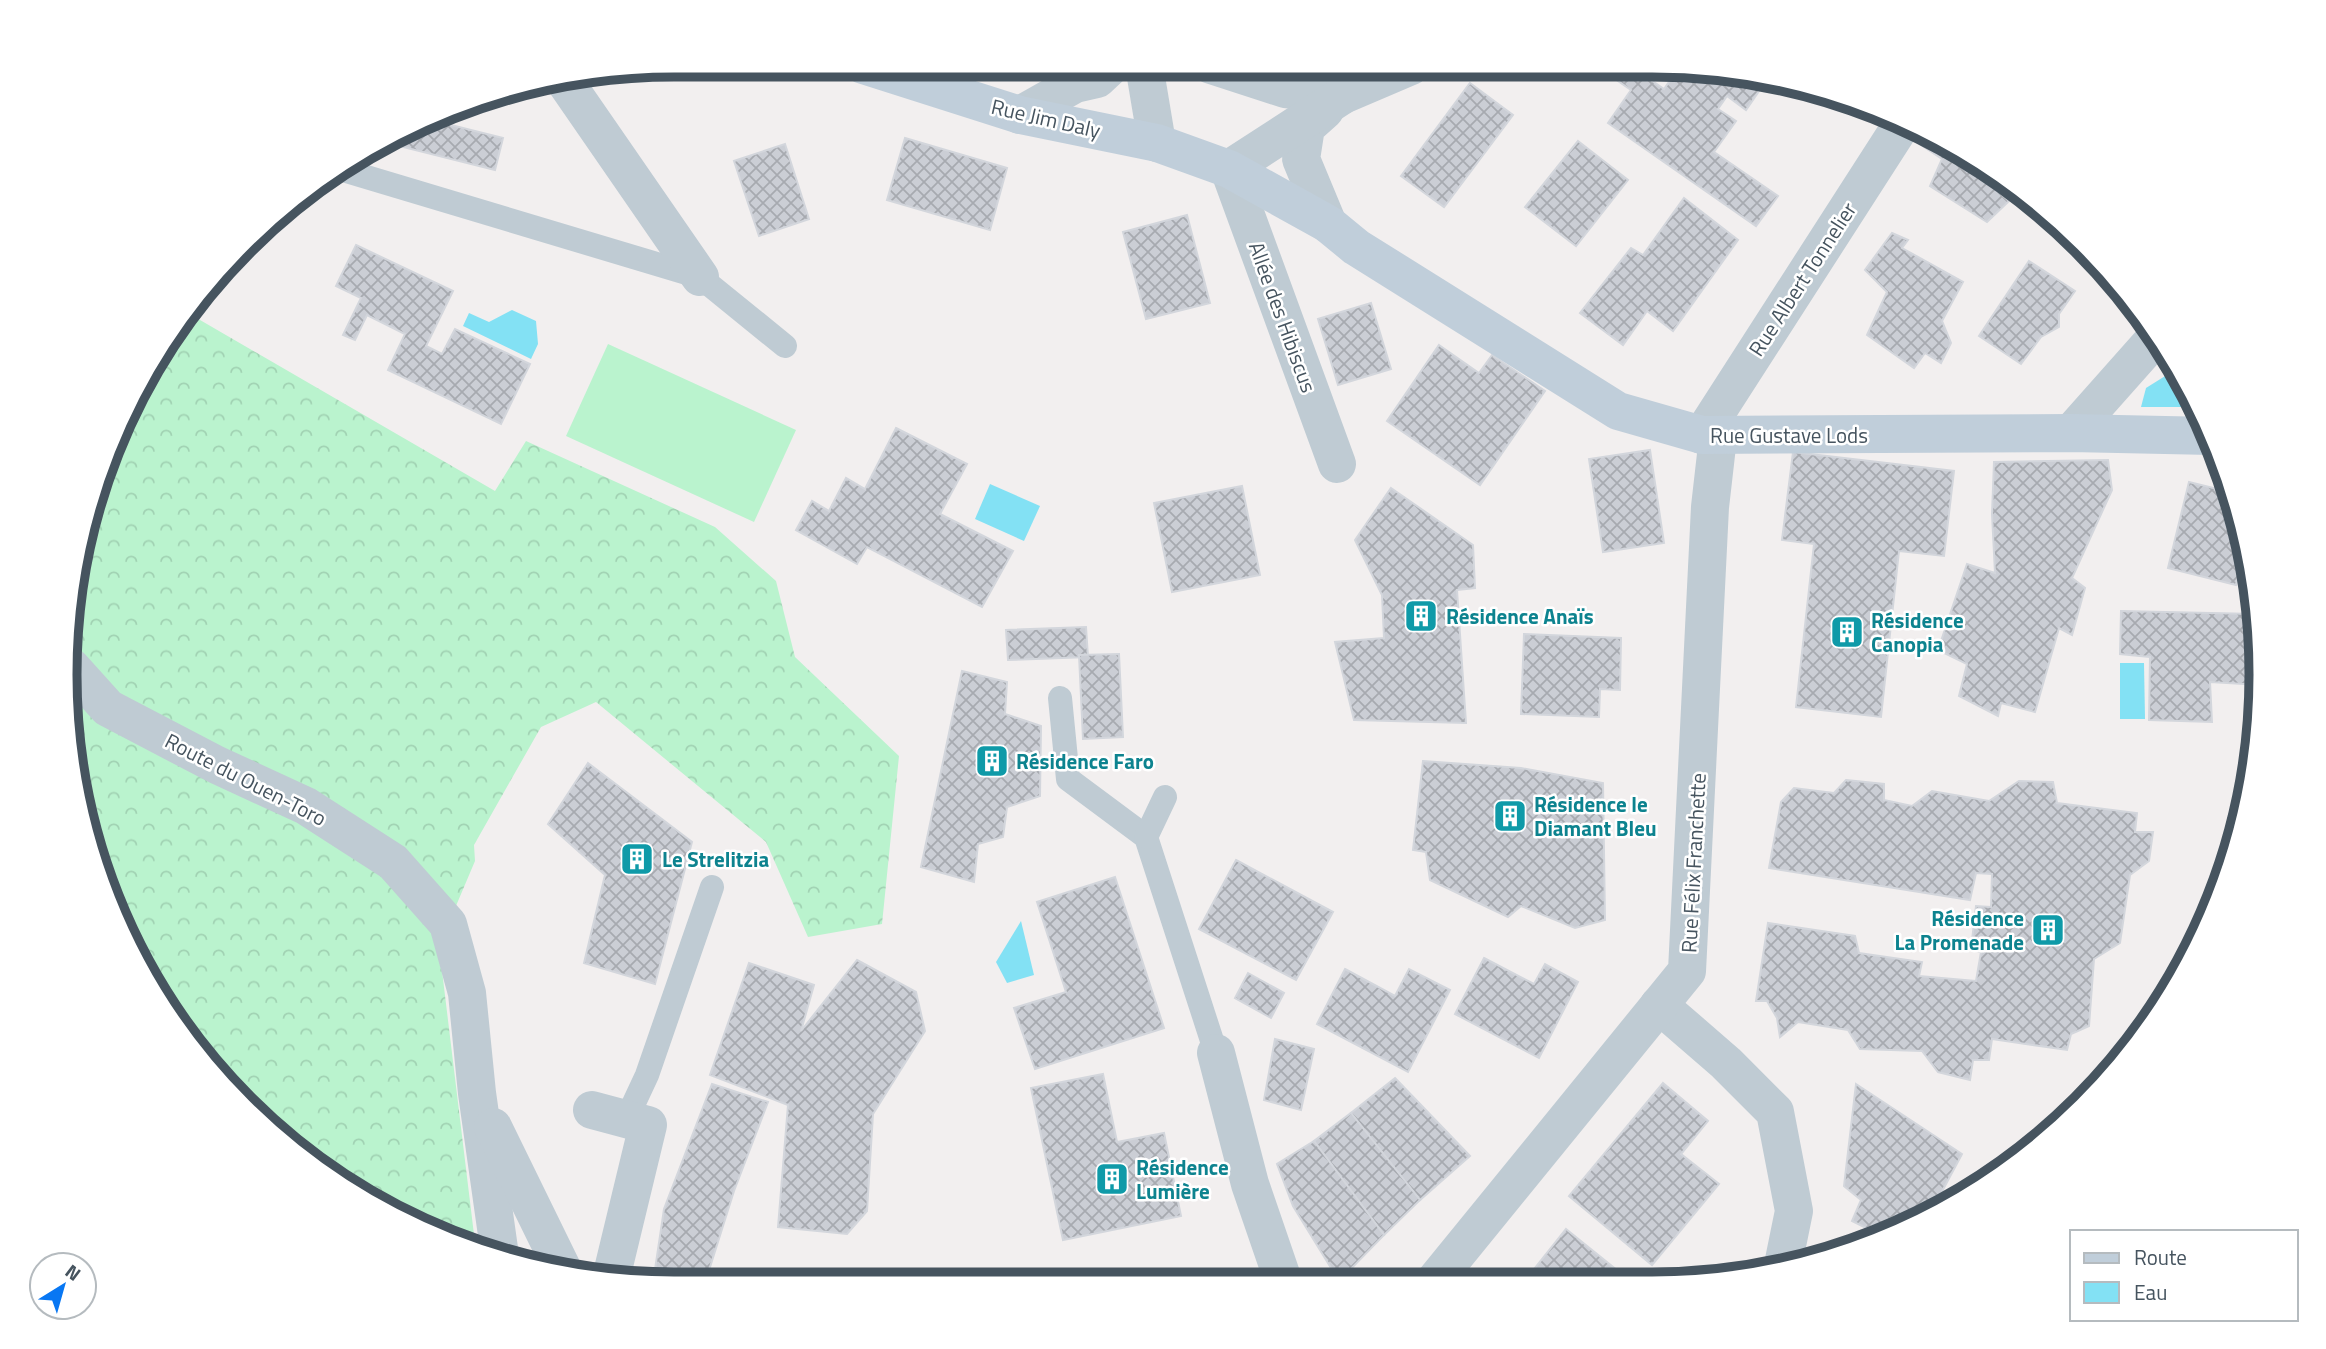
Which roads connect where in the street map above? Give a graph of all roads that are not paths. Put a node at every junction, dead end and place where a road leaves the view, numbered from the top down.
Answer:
1 (901, 77) edge
2 (1099, 77) edge
3 (1146, 77) edge
4 (1248, 77) edge
5 (1385, 77) edge
6 (568, 86) edge
7 (1343, 95) junction
8 (1020, 115) junction
9 (1898, 130) edge
10 (1157, 143) junction
11 (1229, 169) junction
12 (352, 173) edge
13 (1328, 225) junction
14 (700, 277) junction
15 (2149, 345) edge
16 (785, 346) dead end
17 (2071, 433) junction
18 (1710, 436) junction
19 (2199, 436) edge
20 (1337, 464) dead end
21 (77, 674) edge
22 (1060, 698) dead end
23 (1165, 797) dead end
24 (1146, 837) junction
25 (712, 887) dead end
26 (1659, 1005) junction
27 (1216, 1053) joint
28 (477, 1093) junction
29 (609, 1115) joint
30 (498, 1245) edge
31 (1785, 1257) edge
32 (559, 1261) edge
33 (613, 1269) edge
34 (1280, 1272) edge
35 (1442, 1272) edge

1 - 8 street, Rue Jim Daly
2 - 8 street
3 - 10 street
4 - 7 street
5 - 7 street
6 - 14 street
7 - 11 street
7 - 13 street
8 - 10 street, Rue Jim Daly
9 - 18 street, Rue Albert Tonnelier
10 - 11 street, Rue Jim Daly
11 - 13 street, Rue Gustave Lods
11 - 20 street, Allée des Hibiscus
12 - 14 lane
13 - 18 street, Rue Gustave Lods
14 - 16 lane
15 - 17 street
17 - 18 street, Rue Gustave Lods
17 - 19 street, Rue Gustave Lods
18 - 26 street, Rue Félix Franchette
21 - 28 street, Route du Ouen-Toro
22 - 24 lane
23 - 24 lane
24 - 27 lane
25 - 29 lane
26 - 31 street
26 - 35 street, Rue Félix Franchette
27 - 34 street
28 - 30 street, Route du Ouen-Toro
28 - 32 street
29 - 33 street

